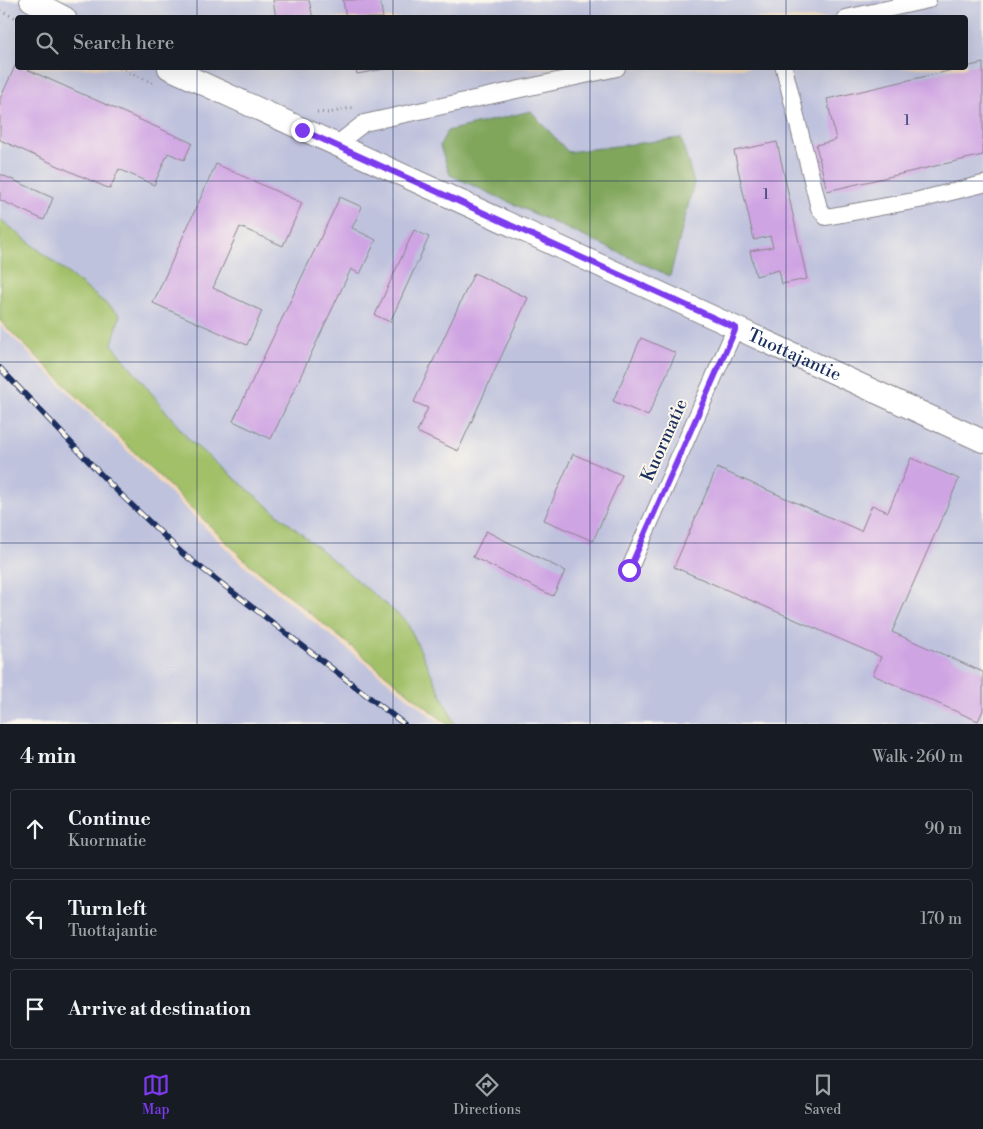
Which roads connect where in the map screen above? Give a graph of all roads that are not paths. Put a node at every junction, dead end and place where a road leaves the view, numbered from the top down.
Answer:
1 (30, 0) edge
2 (928, 0) edge
3 (59, 15) edge
4 (860, 15) edge
5 (173, 70) edge
6 (608, 70) edge
7 (784, 70) edge
8 (336, 145) junction
9 (983, 184) edge
10 (736, 328) junction
11 (983, 441) edge
12 (629, 570) dead end

1 - 3 street
2 - 4 street
5 - 8 street, Tuottajantie
6 - 8 street
7 - 9 street
8 - 10 street, Tuottajantie
10 - 11 street, Tuottajantie
10 - 12 street, Kuormatie

